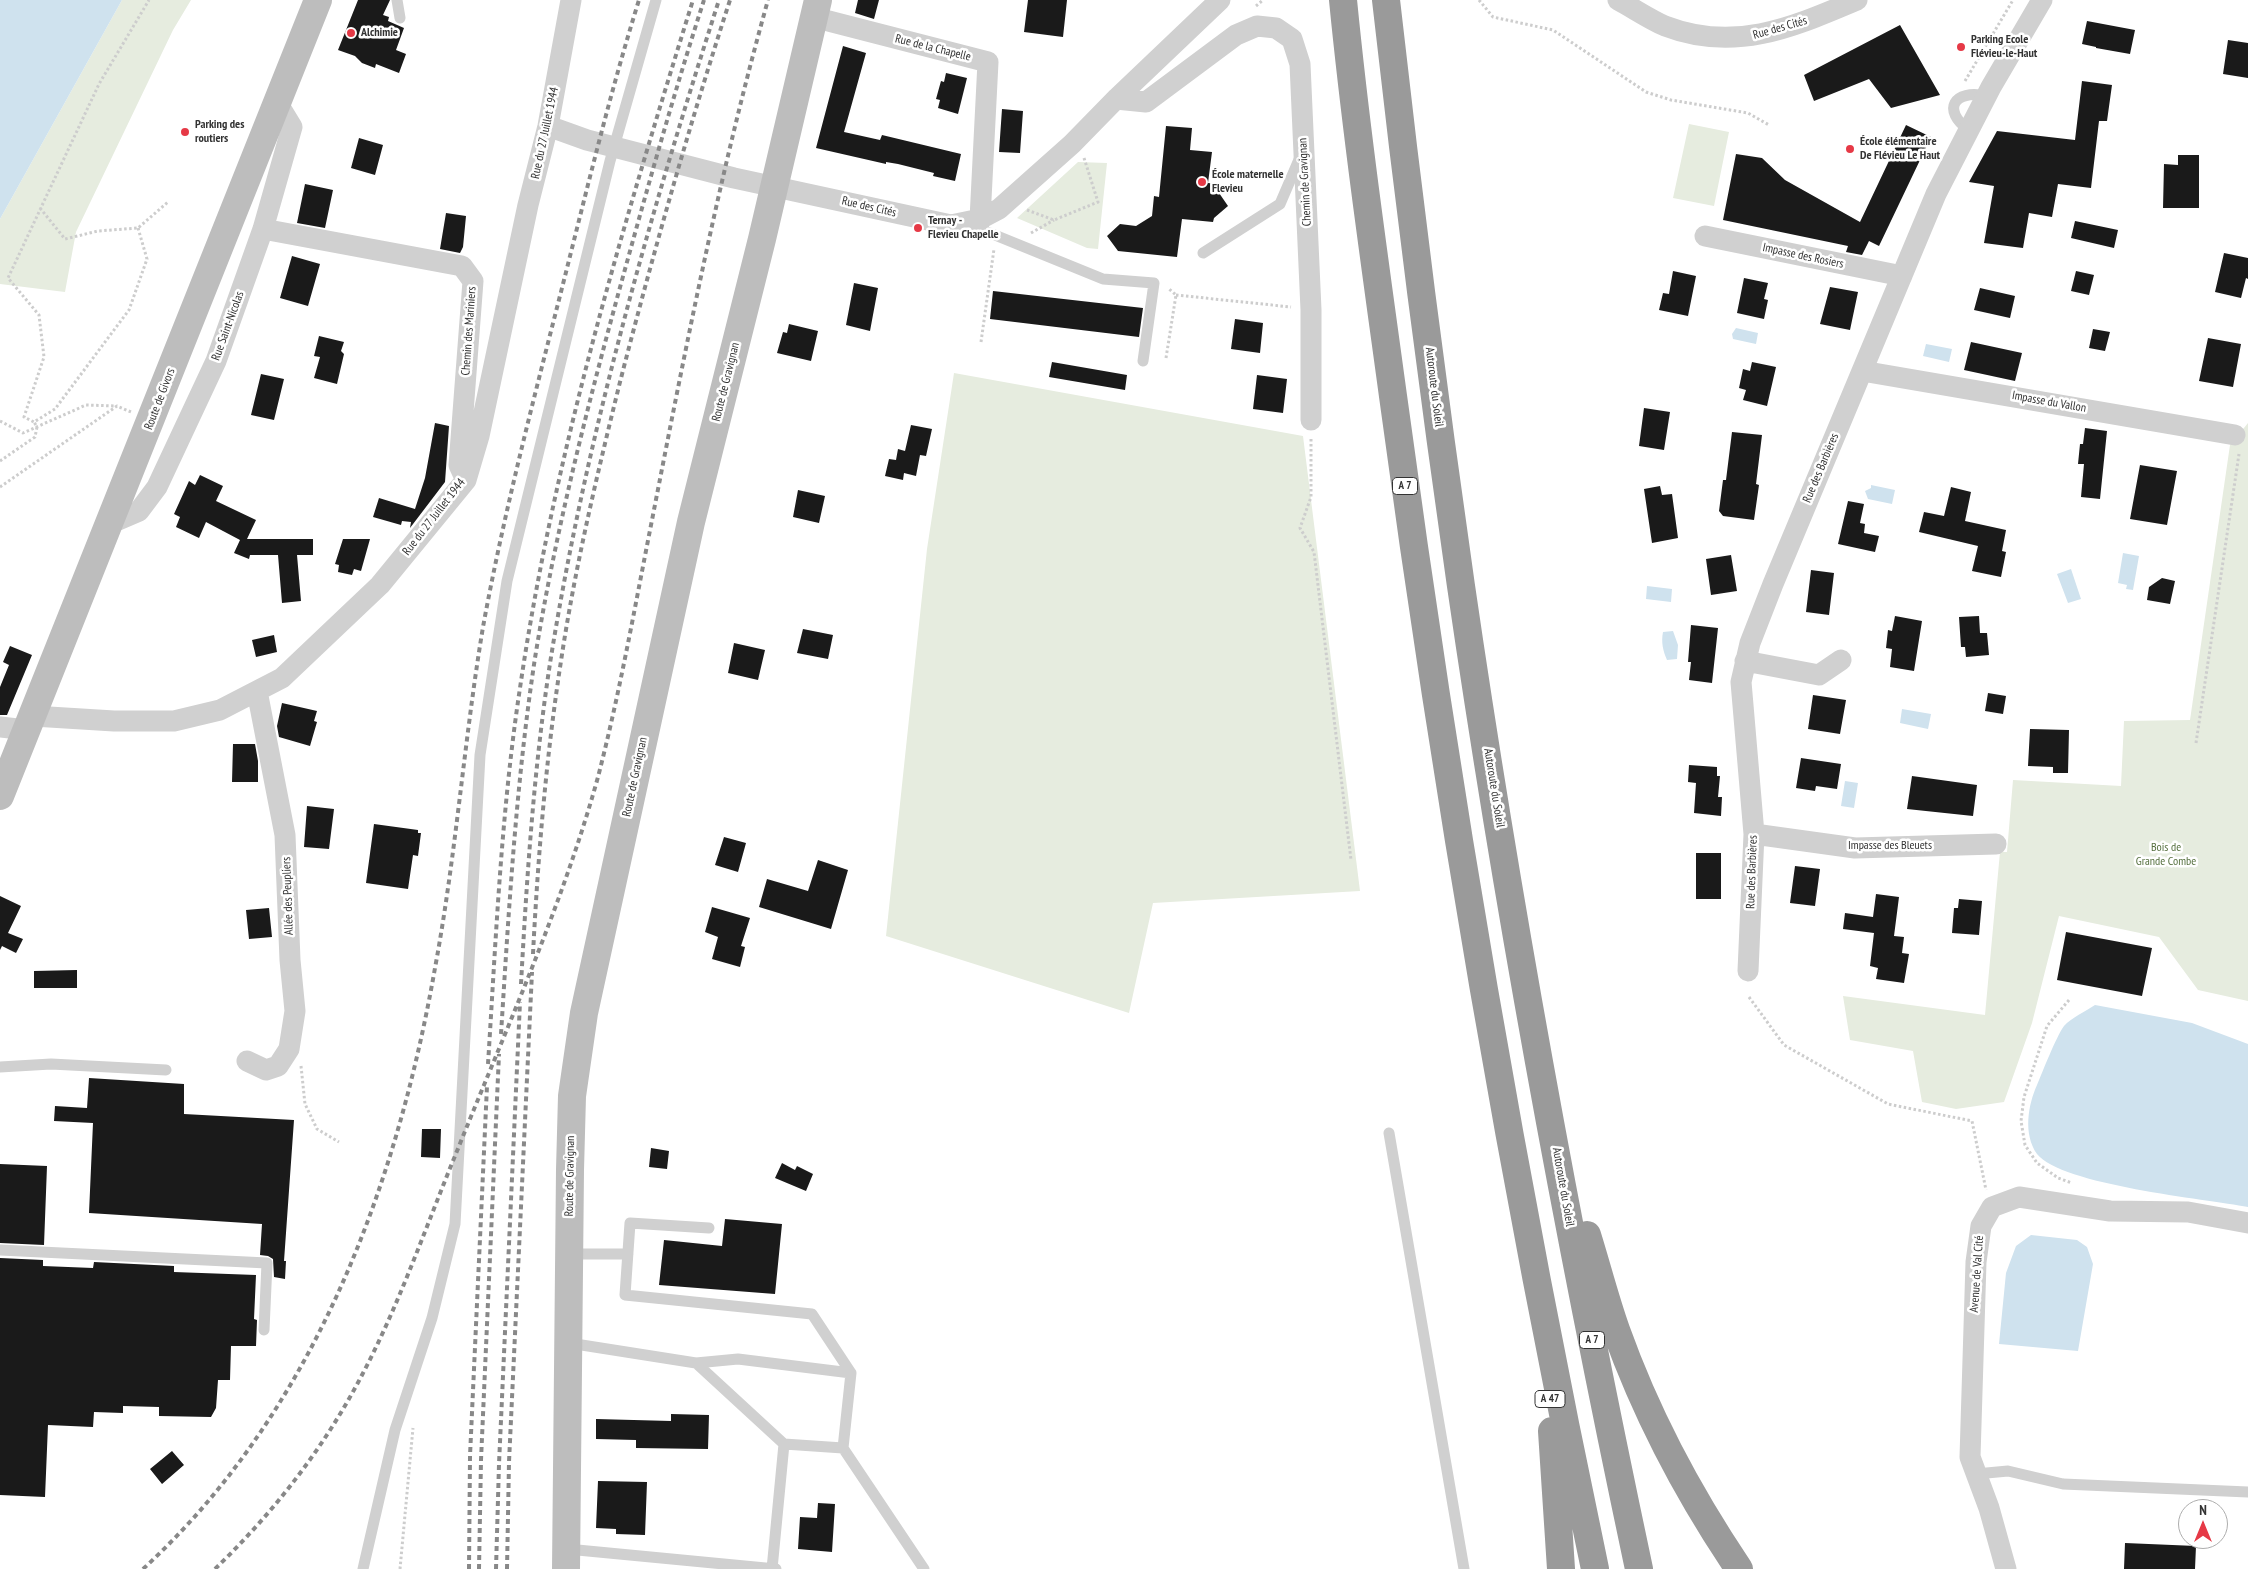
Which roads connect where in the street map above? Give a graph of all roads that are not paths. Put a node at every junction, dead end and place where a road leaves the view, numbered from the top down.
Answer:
1 (318, 0) edge
2 (397, 0) edge
3 (571, 0) edge
4 (656, 0) edge
5 (1220, 0) edge
6 (1343, 0) edge
7 (1386, 0) edge
8 (1618, 0) edge
9 (1857, 0) edge
10 (2042, 0) edge
11 (815, 8) edge
12 (400, 18) dead end
13 (1116, 99) junction
14 (278, 104) junction
15 (548, 126) junction
16 (1304, 152) junction
17 (773, 185) junction
18 (980, 219) junction
19 (263, 229) junction
20 (1705, 236) dead end
21 (1203, 253) dead end
22 (1902, 276) junction
23 (1143, 361) dead end
24 (1862, 371) junction
25 (1311, 420) road end
26 (2236, 435) road end
27 (466, 480) junction
28 (111, 523) junction
29 (1841, 660) dead end
30 (1745, 661) junction
31 (257, 691) junction
32 (30, 723) junction
33 (0, 727) edge
34 (0, 796) edge
35 (1754, 834) junction
36 (1996, 844) dead end
37 (1748, 971) dead end
38 (247, 1061) dead end
39 (0, 1067) edge
40 (166, 1070) dead end
41 (1549, 1109) junction
42 (1389, 1133) dead end
43 (2248, 1222) edge
44 (709, 1228) dead end
45 (0, 1250) edge
46 (569, 1254) junction
47 (628, 1254) junction
48 (1546, 1328) junction
49 (264, 1330) dead end
50 (568, 1343) junction
51 (696, 1363) junction
52 (851, 1373) junction
53 (784, 1444) junction
54 (843, 1448) junction
55 (1976, 1474) junction
56 (2248, 1492) edge
57 (567, 1559) edge
58 (363, 1569) edge
59 (774, 1569) edge
60 (924, 1569) edge
61 (1464, 1569) edge
62 (1561, 1569) edge
63 (1596, 1569) edge
64 (1639, 1569) edge
65 (1739, 1569) edge
66 (2006, 1569) edge

1 - 14 street, Route de Givors
2 - 12 lane
3 - 15 street, Rue du 27 Juillet 1944
4 - 58 lane
5 - 13 street, Rue des Cités
6 - 48 highway, A 7
7 - 41 highway, Autoroute du Soleil / A 7
8 - 9 street, Rue des Cités
10 - 22 street, Rue des Barbières
11 - 17 street, Route de Gravignan
11 - 18 street, Rue de la Chapelle
13 - 16 street, Chemin de Gravignan
13 - 18 street, Rue des Cités
14 - 19 street, Rue Saint-Nicolas
14 - 28 street, Route de Givors
15 - 17 street, Rue des Cités
15 - 27 street, Rue du 27 Juillet 1944
16 - 21 lane
16 - 25 street, Chemin de Gravignan
17 - 18 street, Rue des Cités
17 - 46 street, Route de Gravignan
18 - 23 lane
19 - 27 street, Chemin des Mariniers
19 - 28 street, Rue Saint-Nicolas
20 - 22 street, Impasse des Rosiers
22 - 24 street, Rue des Barbières
24 - 26 street, Impasse du Vallon
24 - 30 street, Rue des Barbières
27 - 31 street, Rue du 27 Juillet 1944
28 - 32 street, Route de Givors
29 - 30 street
30 - 35 street, Rue des Barbières
31 - 32 street, Rue du 27 Juillet 1944
31 - 38 street, Allée des Peupliers
32 - 33 street, Rue du 27 Juillet 1944
32 - 34 street, Route de Givors
35 - 36 street, Impasse des Bleuets
35 - 37 street, Rue des Barbières
39 - 40 lane
41 - 64 highway, Autoroute du Soleil / A 7
41 - 65 highway
42 - 61 lane
43 - 55 street, Avenue de Val Cité
44 - 47 lane
45 - 49 lane
46 - 47 lane
46 - 50 street, Route de Gravignan
47 - 52 lane
48 - 62 highway, A 47
48 - 63 highway, A 7
50 - 51 lane
50 - 57 street, Route de Gravignan
51 - 52 lane
51 - 53 lane
52 - 54 lane
53 - 54 lane
53 - 59 lane
54 - 60 lane
55 - 56 lane
55 - 66 street, Avenue de Val Cité
57 - 59 lane

